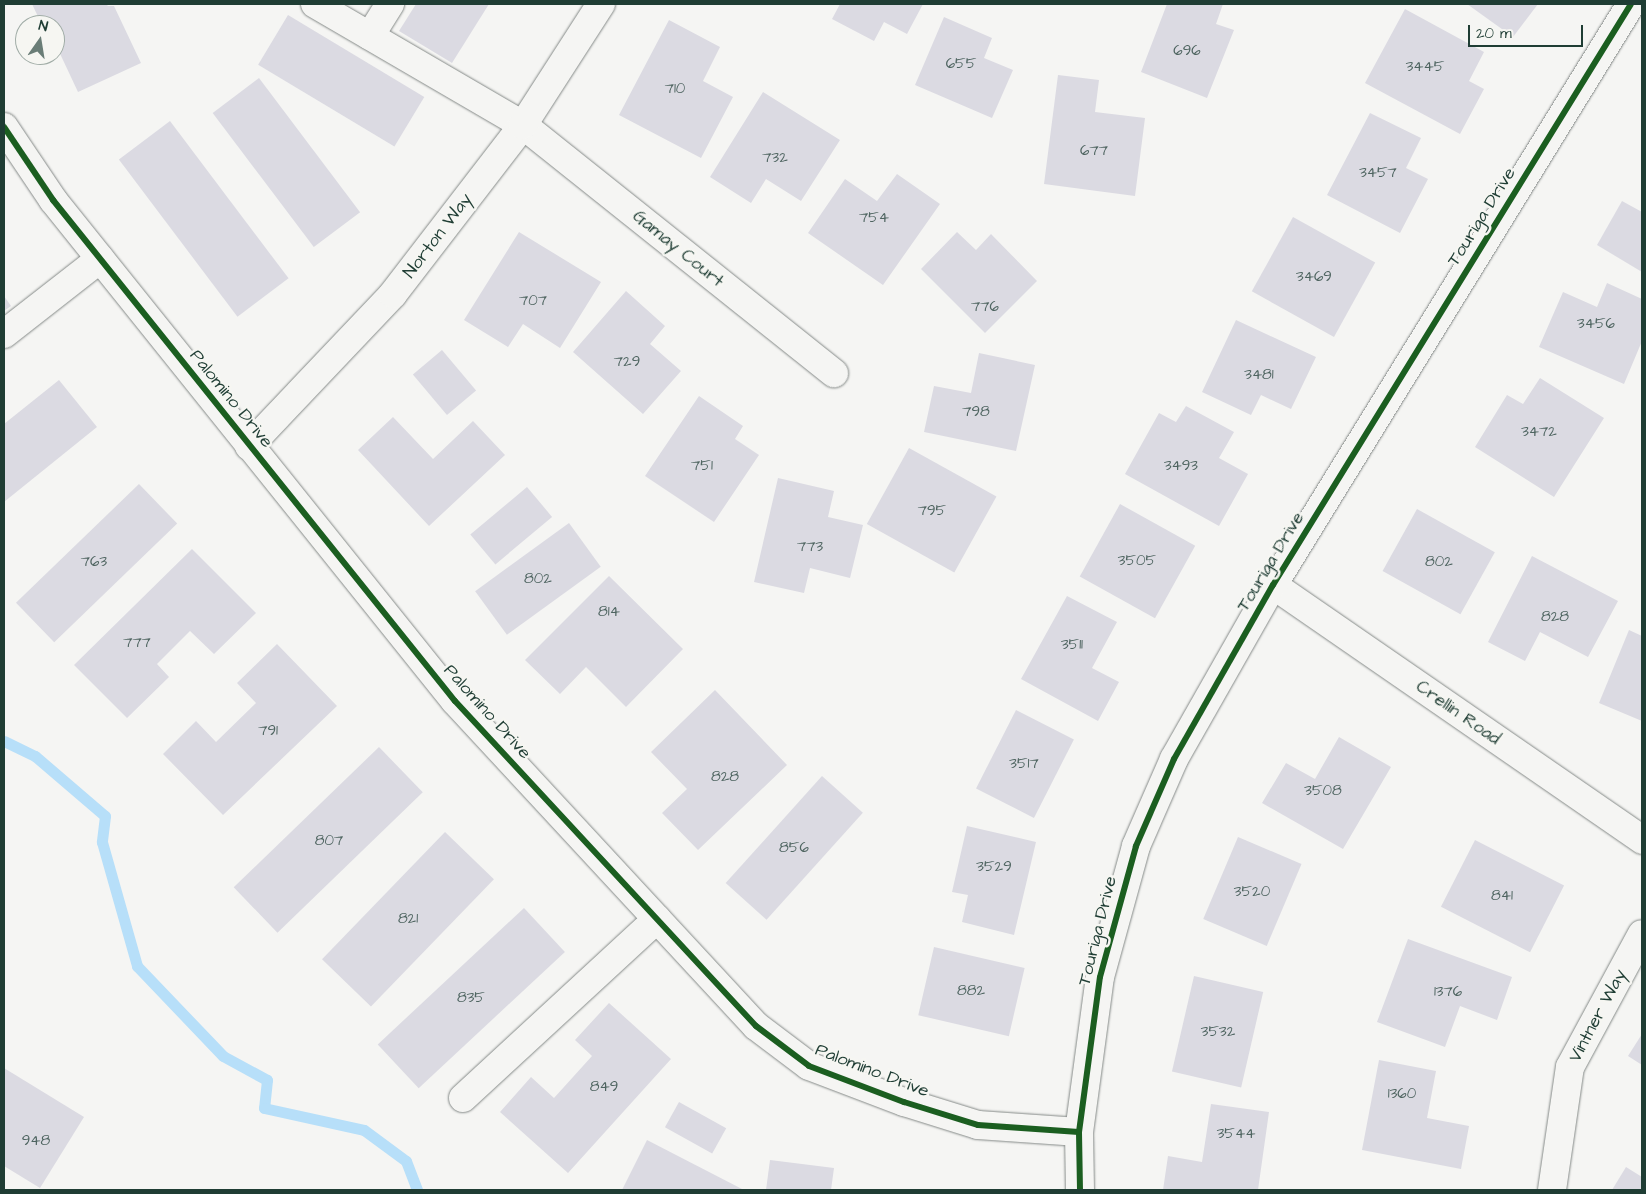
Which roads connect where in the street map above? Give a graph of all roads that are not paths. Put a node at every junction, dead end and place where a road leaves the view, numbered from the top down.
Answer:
1 (315, 4) edge
2 (390, 4) edge
3 (601, 4) edge
4 (1631, 4) edge
5 (370, 36) junction
6 (523, 125) junction
7 (4, 127) edge
8 (100, 259) junction
9 (4, 334) edge
10 (834, 373) dead end
11 (249, 446) junction
12 (1273, 585) junction
13 (1642, 840) edge
14 (657, 919) junction
15 (1642, 934) edge
16 (464, 1098) dead end
17 (1079, 1132) junction
18 (1080, 1190) edge
19 (1552, 1190) edge

1 - 5 street, Gamay Court
2 - 5 street
3 - 6 street, Norton Way
4 - 12 street, Touriga Drive
5 - 6 street, Gamay Court
6 - 10 street, Gamay Court
6 - 11 street, Norton Way
7 - 8 street, Palomino Drive
8 - 9 street
8 - 11 street, Palomino Drive
11 - 14 street, Palomino Drive
12 - 13 street, Crellin Road
12 - 17 street, Touriga Drive
14 - 16 street
14 - 17 street, Palomino Drive
15 - 19 street, Vintner Way
17 - 18 street, Touriga Drive

